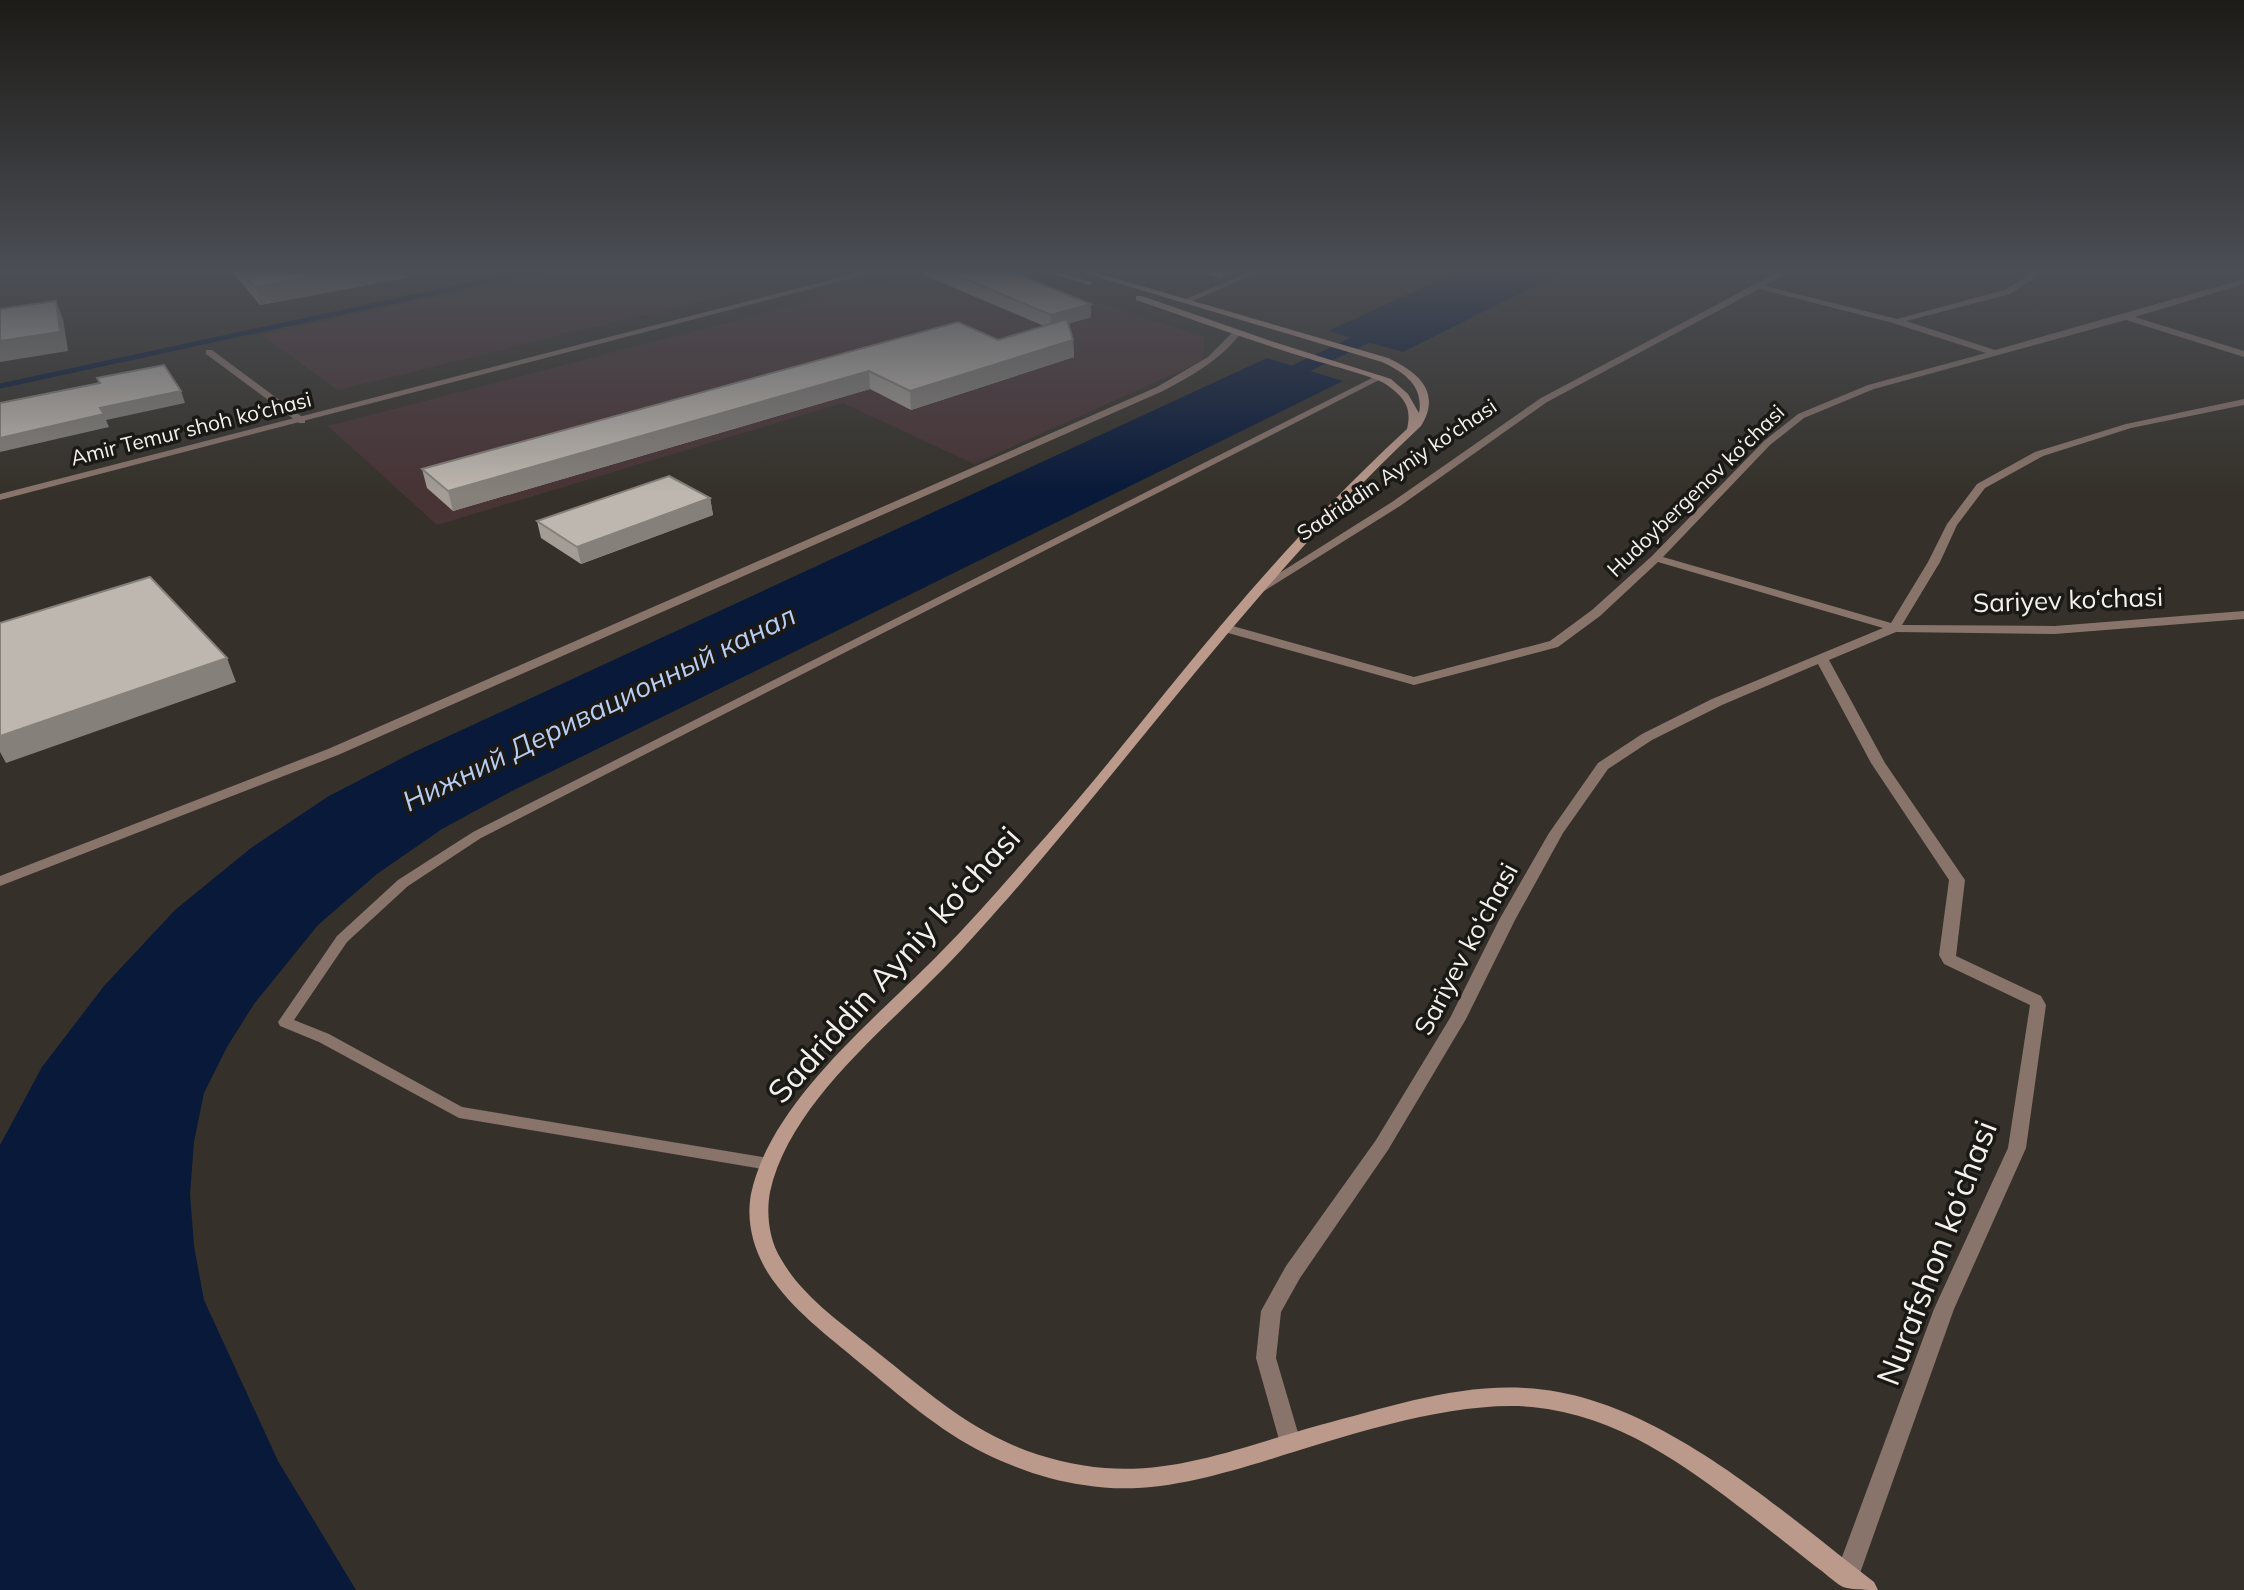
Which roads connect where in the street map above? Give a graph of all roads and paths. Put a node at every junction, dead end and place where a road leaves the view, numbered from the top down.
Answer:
1 (596, 344) edge
2 (1228, 344) edge
3 (1272, 344) edge
4 (1331, 344) edge
5 (1648, 344) edge
6 (1969, 344) edge
7 (2023, 344) edge
8 (2213, 344) edge
9 (209, 352) dead end
10 (1993, 352) junction
11 (2244, 354) edge
12 (1381, 377) junction
13 (2244, 402) edge
14 (302, 421) junction
15 (1408, 433) junction
16 (0, 497) edge
17 (1656, 558) junction
18 (1255, 592) junction
19 (2244, 615) edge
20 (1225, 628) junction
21 (1894, 628) junction
22 (1822, 659) junction
23 (0, 881) edge
24 (768, 1164) junction
25 (1290, 1443) junction
26 (1847, 1576) junction
27 (1866, 1590) edge

1 - 14 street, Amir Temur shoh ko‘chasi
2 - 23 street
3 - 12 main road, Sadriddin Ayniy ko‘chasi
4 - 15 main road, Sadriddin Ayniy ko‘chasi
5 - 18 street, Sadriddin Ayniy ko‘chasi
6 - 10 street
7 - 10 street, Hudoybergenov ko‘chasi
8 - 11 street
9 - 14 lane
10 - 17 street, Hudoybergenov ko‘chasi
12 - 15 main road, Sadriddin Ayniy ko‘chasi
12 - 24 lane
13 - 21 street
14 - 16 street, Amir Temur shoh ko‘chasi
15 - 18 main road, Sadriddin Ayniy ko‘chasi
17 - 20 street, Hudoybergenov ko‘chasi
17 - 21 street
18 - 20 main road, Sadriddin Ayniy ko‘chasi
19 - 21 street, Sariyev ko‘chasi
20 - 24 main road, Sadriddin Ayniy ko‘chasi
21 - 22 street, Sariyev ko‘chasi
22 - 25 street, Sariyev ko‘chasi
22 - 26 street, Nurafshon ko‘chasi
24 - 25 main road, Sadriddin Ayniy ko‘chasi
25 - 26 main road, Sadriddin Ayniy ko‘chasi
26 - 27 main road, Sadriddin Ayniy ko‘chasi

